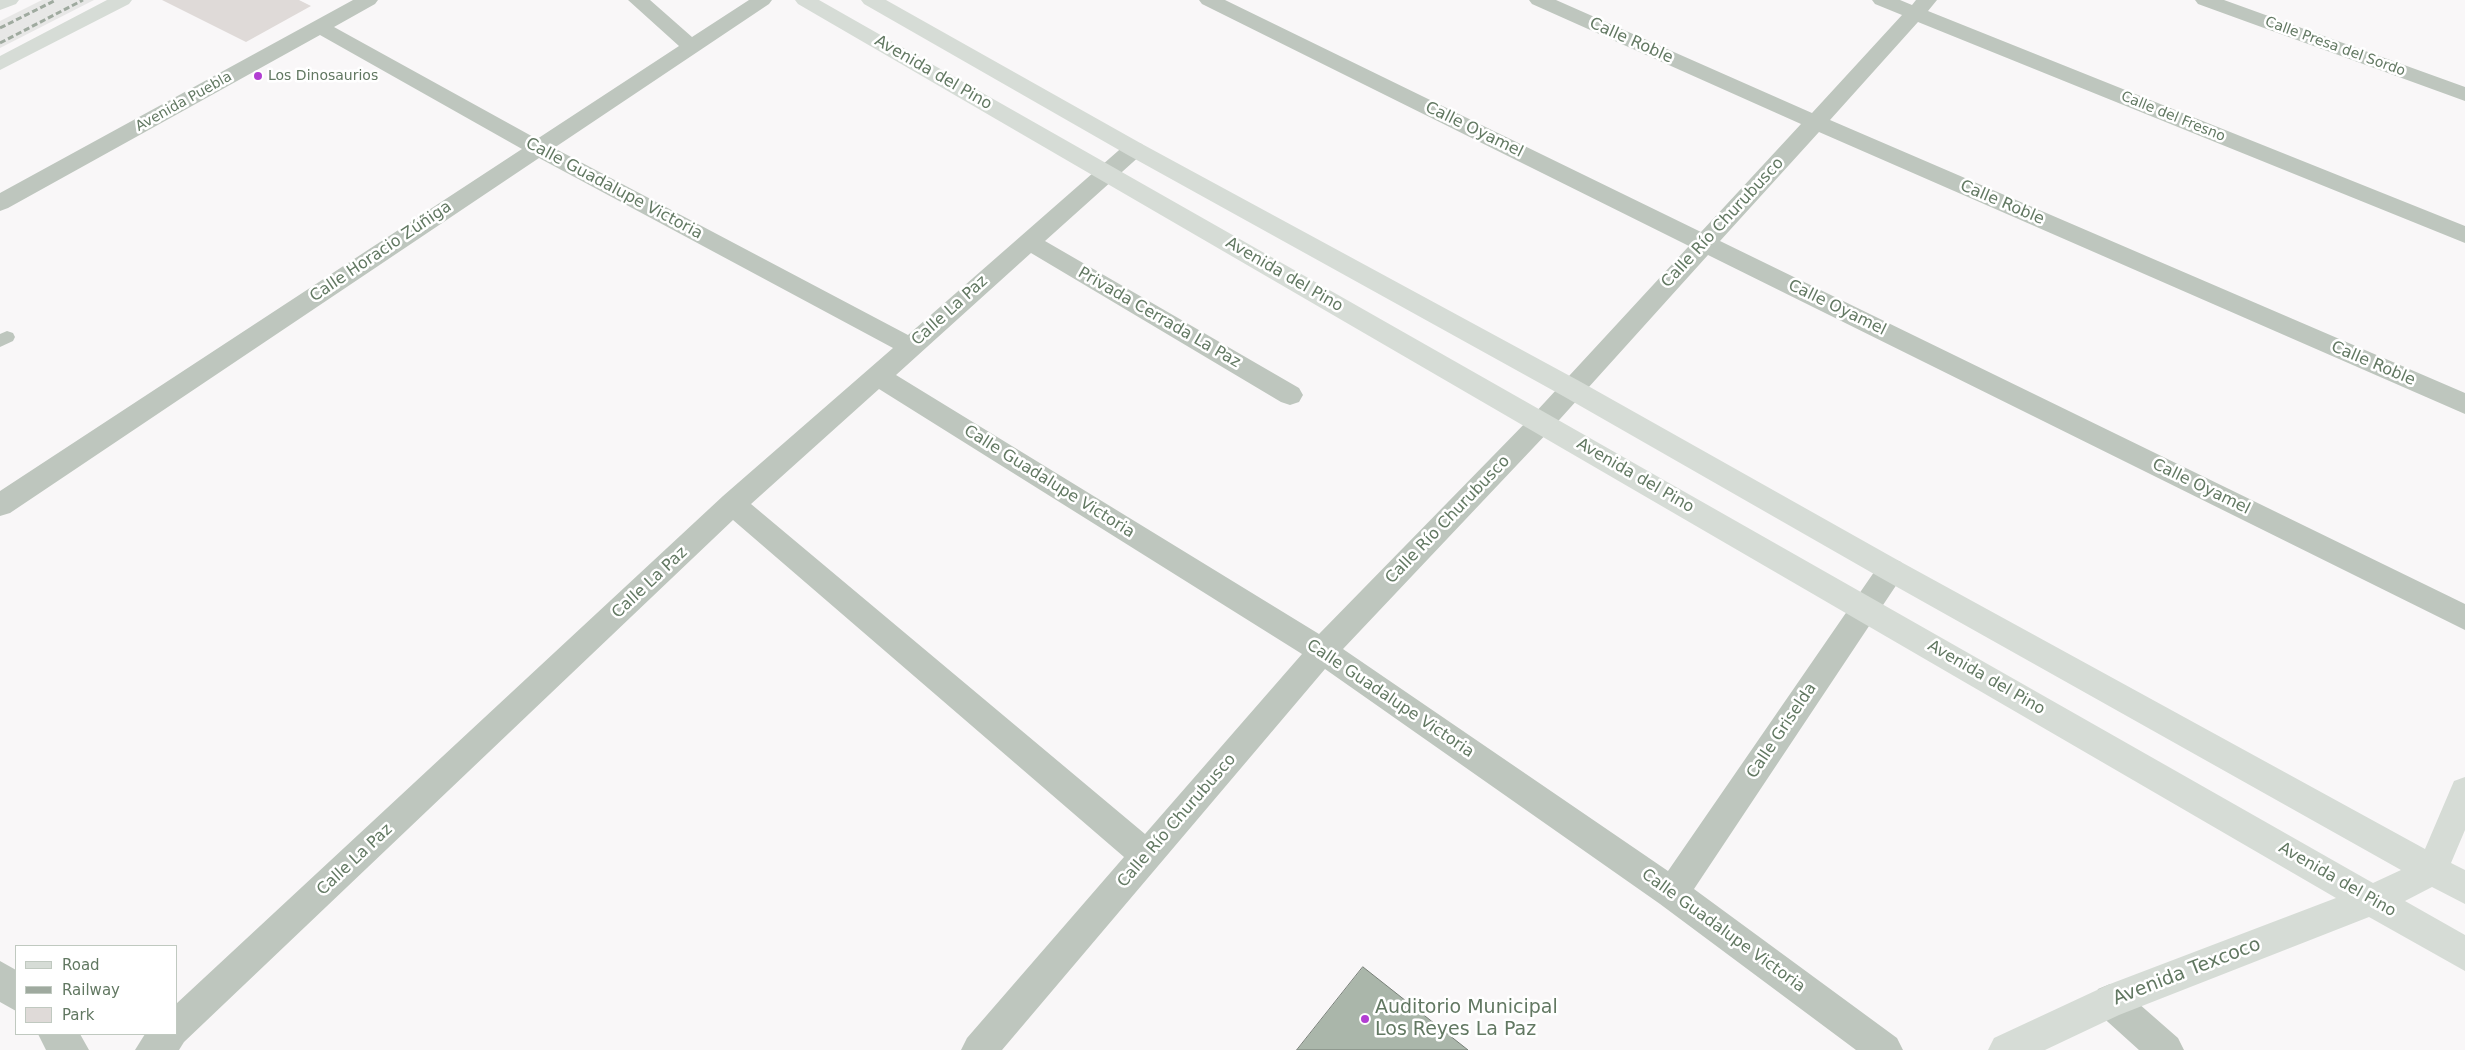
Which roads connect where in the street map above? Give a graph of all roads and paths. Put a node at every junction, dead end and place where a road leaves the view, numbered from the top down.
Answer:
1 (9, 0) edge
2 (122, 0) edge
3 (368, 0) edge
4 (638, 0) edge
5 (762, 0) edge
6 (805, 0) edge
7 (871, 0) edge
8 (1209, 0) edge
9 (1539, 0) edge
10 (1882, 0) edge
11 (2205, 0) edge
12 (0, 4) edge
13 (1921, 7) edge
14 (320, 27) junction
15 (692, 47) junction
16 (0, 64) edge
17 (2465, 94) edge
18 (1815, 122) junction
19 (537, 148) junction
20 (1134, 150) junction
21 (1106, 173) junction
22 (0, 203) edge
23 (2465, 235) edge
24 (1028, 241) junction
25 (1704, 242) junction
26 (911, 347) junction
27 (878, 376) junction
28 (1572, 389) junction
29 (1290, 395) dead end
30 (2465, 404) edge
31 (1542, 422) junction
32 (733, 504) junction
33 (0, 505) edge
34 (1891, 570) junction
35 (1865, 608) junction
36 (2465, 618) edge
37 (1322, 651) junction
38 (2465, 791) edge
39 (1147, 856) junction
40 (2432, 870) junction
41 (2465, 888) edge
42 (1672, 893) junction
43 (2372, 900) junction
44 (2465, 954) edge
45 (0, 978) edge
46 (15, 993) edge
47 (2110, 1001) junction
48 (178, 1026) edge
49 (56, 1035) edge
50 (169, 1035) edge
51 (70, 1050) edge
52 (153, 1050) edge
53 (979, 1050) edge
54 (1885, 1050) edge
55 (2006, 1050) edge
56 (2166, 1050) edge

1 - 12 main road
2 - 16 main road
3 - 14 street, Avenida Puebla
4 - 15 street
5 - 15 street, Calle Horacio Zúñiga
6 - 21 main road, Avenida del Pino
7 - 20 main road, Avenida del Pino
8 - 25 street, Calle Oyamel
9 - 18 street, Calle Roble
10 - 13 street, Calle del Fresno
11 - 17 street, Calle Presa del Sordo
13 - 18 street, Calle Río Churubusco
13 - 23 street, Calle del Fresno
14 - 19 street, Calle Guadalupe Victoria
14 - 22 street, Avenida Puebla
15 - 19 street, Calle Horacio Zúñiga
18 - 25 street, Calle Río Churubusco
18 - 30 street, Calle Roble
19 - 26 street, Calle Guadalupe Victoria
19 - 33 street, Calle Horacio Zúñiga
20 - 21 street, Calle La Paz
20 - 28 main road, Avenida del Pino
21 - 24 street, Calle La Paz
21 - 31 main road, Avenida del Pino
24 - 26 street, Calle La Paz
24 - 29 street, Privada Cerrada La Paz
25 - 28 street, Calle Río Churubusco
25 - 36 street, Calle Oyamel
26 - 27 street, Calle La Paz
27 - 32 street, Calle La Paz
27 - 37 street, Calle Guadalupe Victoria
28 - 31 street, Calle Río Churubusco
28 - 34 main road, Avenida del Pino
31 - 35 main road, Avenida del Pino
31 - 37 street, Calle Río Churubusco
32 - 39 street
32 - 48 street, Calle La Paz
34 - 35 street, Calle Griselda
34 - 40 main road, Avenida del Pino
35 - 42 street, Calle Griselda
35 - 43 main road, Avenida del Pino
37 - 39 street, Calle Río Churubusco
37 - 42 street, Calle Guadalupe Victoria
38 - 40 main road
39 - 53 street, Calle Río Churubusco
40 - 41 main road, Avenida del Pino
40 - 43 main road, Avenida Texcoco
42 - 54 street, Calle Guadalupe Victoria
43 - 44 main road, Avenida del Pino
43 - 47 main road, Avenida Texcoco
45 - 46 street
47 - 55 main road, Avenida Texcoco
47 - 56 street
49 - 51 street
50 - 52 street

